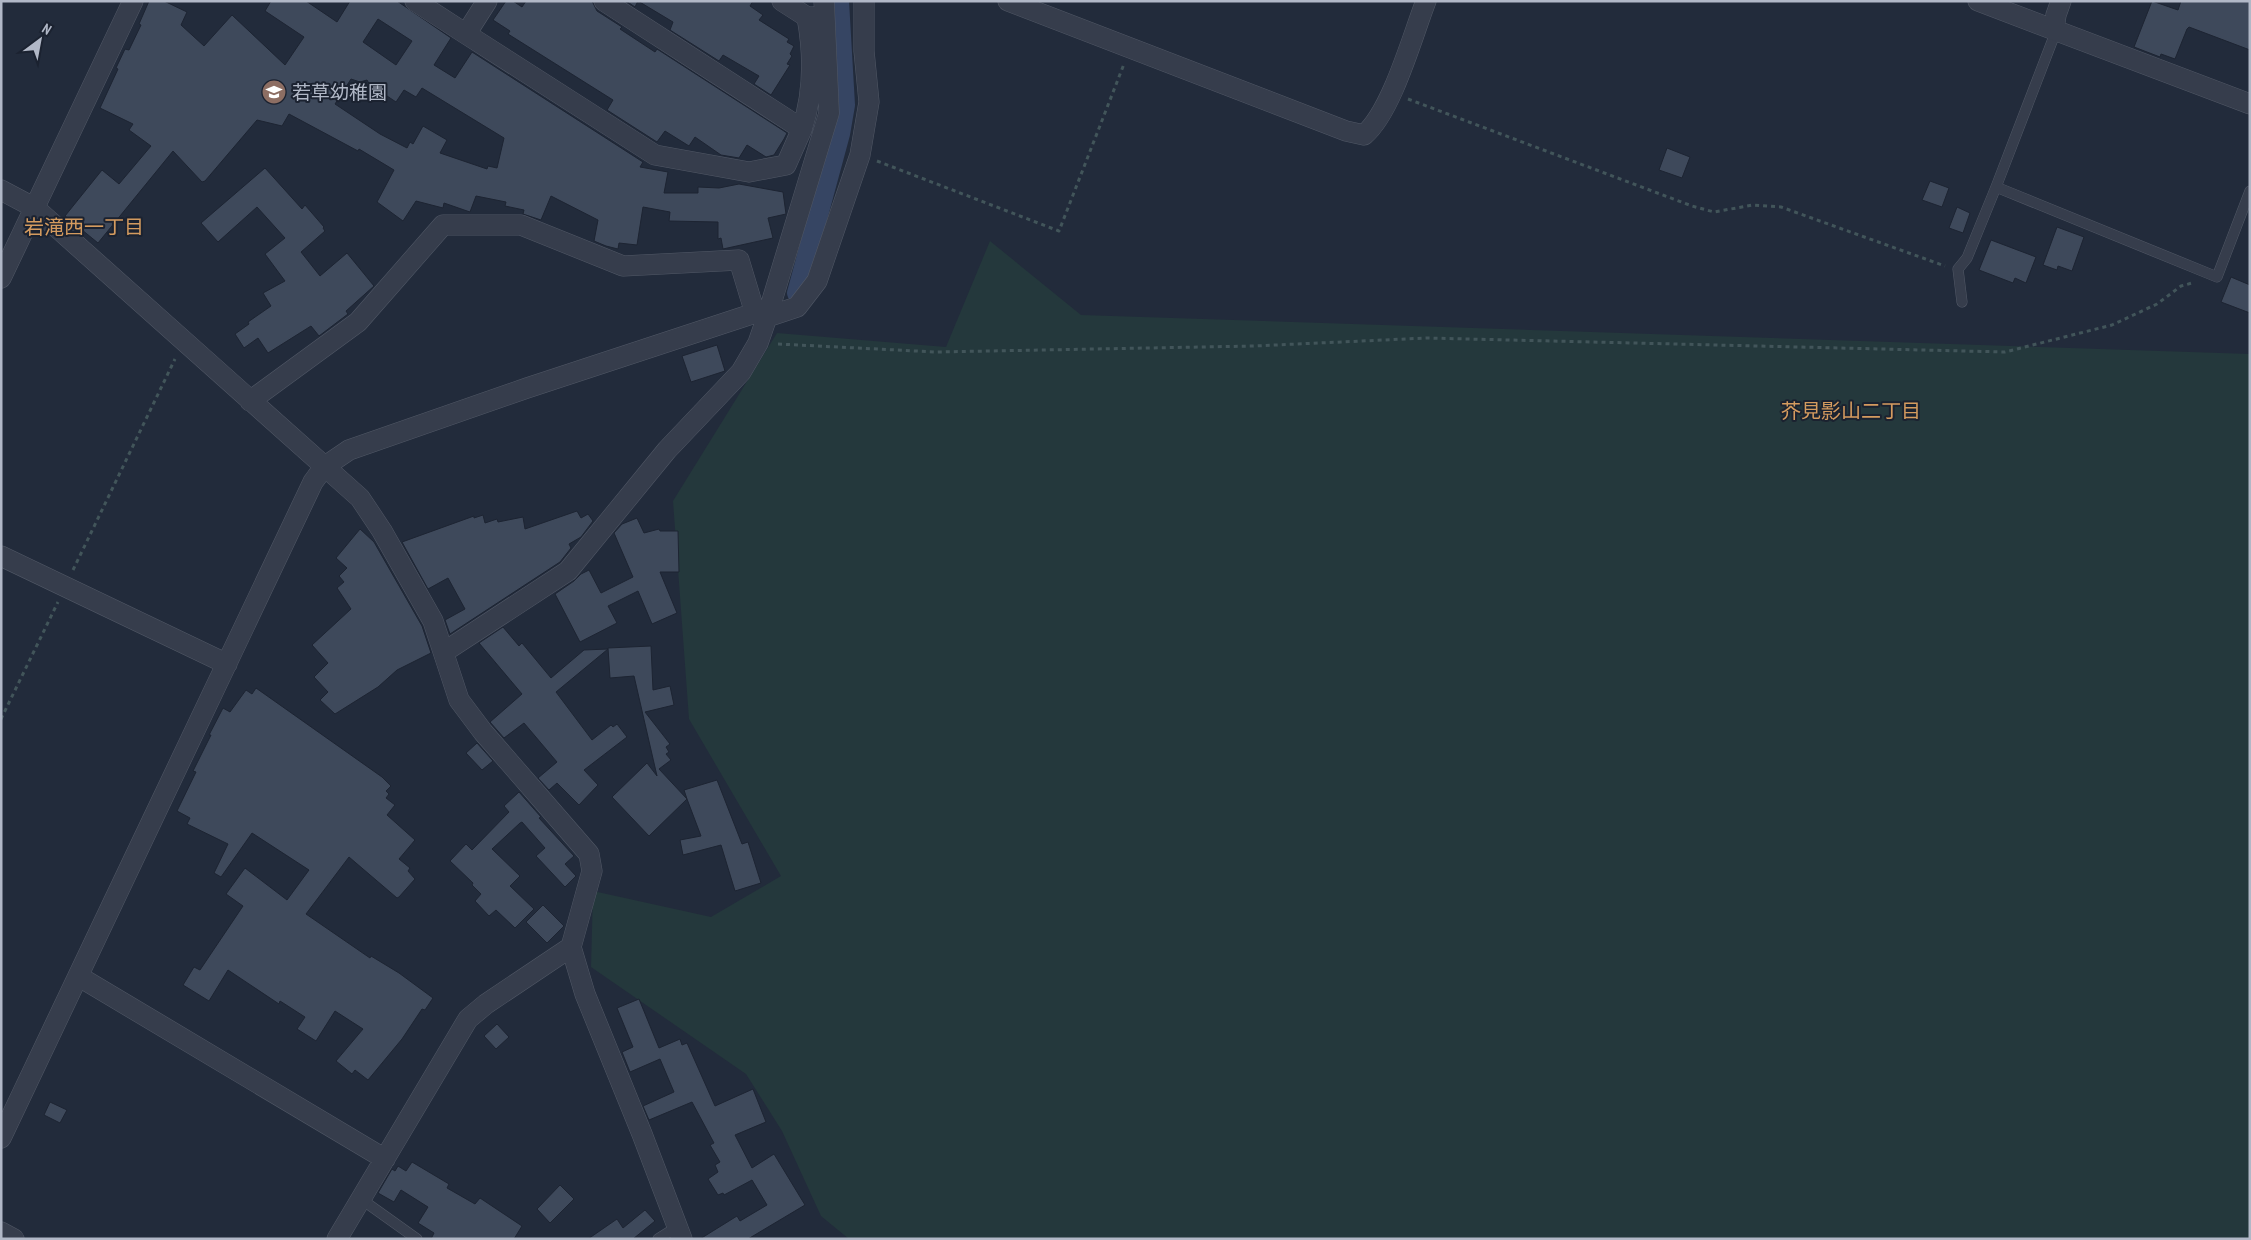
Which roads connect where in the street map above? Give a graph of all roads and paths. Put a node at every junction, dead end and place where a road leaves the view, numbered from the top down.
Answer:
1 (133, 1) edge
2 (415, 1) edge
3 (487, 1) edge
4 (604, 1) edge
5 (782, 1) edge
6 (864, 1) edge
7 (1008, 1) edge
8 (1426, 1) edge
9 (1978, 1) edge
10 (2061, 1) edge
11 (818, 12) edge
12 (2054, 30) junction
13 (466, 34) junction
14 (1131, 47) junction
15 (1391, 93) junction
16 (2250, 104) edge
17 (802, 129) junction
18 (860, 154) junction
19 (1996, 187) junction
20 (1, 190) edge
21 (2250, 192) edge
22 (34, 208) junction
23 (1958, 269) junction
24 (2217, 277) junction
25 (1, 278) edge
26 (1962, 302) dead end
27 (761, 315) junction
28 (184, 341) junction
29 (758, 343) junction
30 (250, 401) junction
31 (324, 467) junction
32 (1, 556) edge
33 (65, 586) junction
34 (444, 652) junction
35 (227, 664) junction
36 (1, 719) edge
37 (571, 947) junction
38 (78, 976) junction
39 (1, 1138) edge
40 (385, 1159) junction
41 (360, 1199) junction
42 (1, 1232) edge
43 (679, 1233) edge
44 (14, 1239) edge
45 (337, 1239) edge
46 (417, 1239) edge
47 (658, 1239) edge

1 - 22 street
2 - 13 street
3 - 13 street
4 - 17 street
5 - 11 street
6 - 18 street
7 - 14 street
8 - 15 street
9 - 12 street
10 - 12 street
11 - 17 street
11 - 27 street
12 - 16 street
12 - 19 lane
13 - 17 street
14 - 15 street
14 - 18 path
15 - 23 path
18 - 27 street
19 - 23 lane
19 - 24 lane
20 - 22 street
21 - 24 lane
22 - 25 street
22 - 28 street
23 - 26 lane
24 - 29 path
27 - 29 street
27 - 30 street
27 - 31 street
28 - 30 street
28 - 33 path
29 - 34 street
30 - 31 street
31 - 34 street
31 - 35 street
32 - 33 street
33 - 35 street
33 - 36 path
34 - 37 street
35 - 38 street
37 - 40 street
37 - 43 street
38 - 39 street
38 - 40 street
40 - 41 street
41 - 45 street
41 - 46 lane
42 - 44 street
43 - 47 lane

